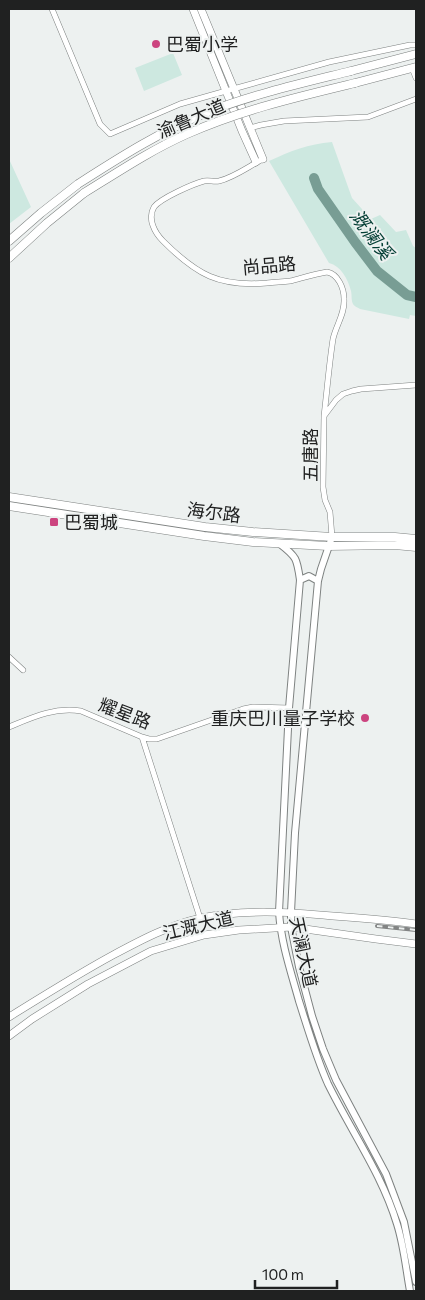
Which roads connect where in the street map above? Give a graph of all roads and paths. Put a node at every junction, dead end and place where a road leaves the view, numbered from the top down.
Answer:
1 (52, 9) edge
2 (192, 9) edge
3 (201, 9) edge
4 (416, 45) edge
5 (416, 54) edge
6 (414, 68) edge
7 (416, 78) edge
8 (234, 88) junction
9 (226, 90) junction
10 (416, 98) edge
11 (250, 128) junction
12 (260, 160) junction
13 (9, 241) edge
14 (9, 258) edge
15 (416, 385) edge
16 (324, 416) junction
17 (9, 497) edge
18 (9, 506) edge
19 (332, 537) junction
20 (416, 539) edge
21 (395, 541) junction
22 (280, 544) junction
23 (328, 546) junction
24 (416, 547) edge
25 (300, 580) junction
26 (318, 581) junction
27 (9, 657) edge
28 (23, 670) dead end
29 (289, 708) junction
30 (9, 727) edge
31 (142, 737) junction
32 (279, 912) junction
33 (291, 912) junction
34 (200, 918) junction
35 (416, 924) edge
36 (291, 927) junction
37 (280, 928) junction
38 (416, 944) edge
39 (9, 1017) edge
40 (9, 1036) edge
41 (416, 1282) edge
42 (410, 1291) edge

1 - 9 street
2 - 9 main road
3 - 8 main road
4 - 8 street
5 - 13 main road, 渝鲁大道, bridge
6 - 7 street
6 - 14 main road, 渝鲁大道, bridge
8 - 9 street
8 - 11 main road
9 - 12 main road
10 - 11 street
11 - 12 main road
12 - 16 street, 尚品路
15 - 16 street, 五唐路
16 - 19 street, 五唐路
17 - 19 main road, 海尔路
18 - 22 main road, 海尔路
19 - 21 main road, 海尔路
19 - 23 street, 天澜大道
20 - 21 main road, 海尔路
21 - 23 main road, 海尔路
21 - 24 main road, 海尔路
22 - 23 main road, 海尔路
22 - 25 street, 天澜大道
23 - 26 street, 天澜大道
25 - 26 street
25 - 29 street, 天澜大道
26 - 33 street, 天澜大道
27 - 28 street
29 - 31 street, 耀星路
29 - 32 street, 天澜大道
30 - 31 street, 耀星路
31 - 34 street
32 - 33 main road, 江溉大道
32 - 34 main road, 江溉大道
32 - 37 street, 天澜大道
33 - 35 main road, 江溉大道
33 - 36 street, 天澜大道
34 - 39 main road, 江溉大道
36 - 37 main road, 江溉大道
36 - 38 main road, 江溉大道
36 - 41 street, 天澜大道
37 - 40 main road, 江溉大道
37 - 42 street, 天澜大道

